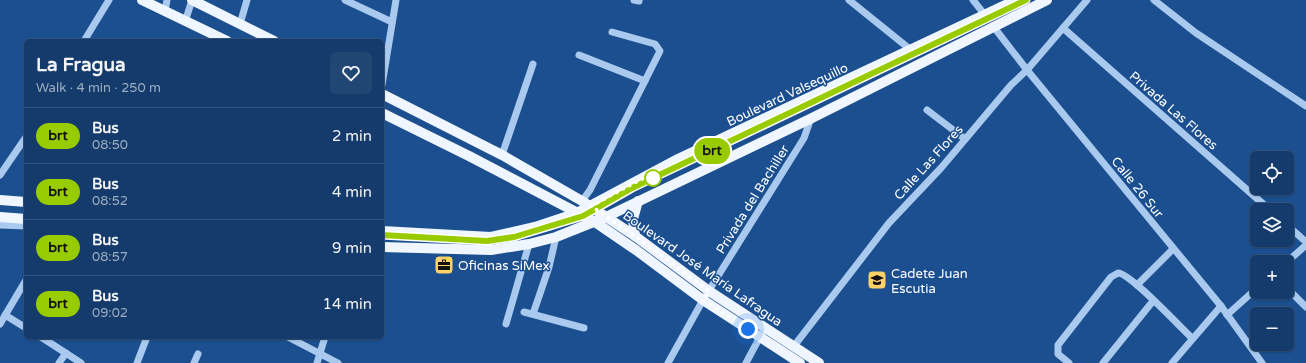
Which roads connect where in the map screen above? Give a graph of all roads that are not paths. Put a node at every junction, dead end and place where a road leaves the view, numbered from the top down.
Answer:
1 (109, 0) edge
2 (142, 0) edge
3 (167, 0) edge
4 (192, 0) edge
5 (247, 0) edge
6 (345, 0) edge
7 (396, 0) edge
8 (849, 0) edge
9 (973, 0) edge
10 (1016, 0) edge
11 (1047, 0) edge
12 (1087, 0) edge
13 (1154, 0) edge
14 (165, 11) junction
15 (985, 15) junction
16 (185, 22) junction
17 (392, 22) junction
18 (240, 24) junction
19 (993, 26) junction
20 (1063, 28) junction
21 (612, 32) dead end
22 (85, 39) edge
23 (223, 39) edge
24 (270, 39) edge
25 (911, 50) junction
26 (579, 55) dead end
27 (532, 64) dead end
28 (1027, 70) junction
29 (384, 72) edge
30 (645, 81) junction
31 (384, 95) edge
32 (1306, 106) edge
33 (927, 110) dead end
34 (384, 114) edge
35 (811, 118) junction
36 (24, 140) edge
37 (965, 140) junction
38 (502, 155) junction
39 (0, 175) edge
40 (0, 200) edge
41 (638, 201) junction
42 (24, 202) edge
43 (587, 203) junction
44 (1262, 203) edge
45 (577, 212) junction
46 (0, 217) edge
47 (606, 217) junction
48 (24, 219) edge
49 (594, 222) junction
50 (0, 225) edge
51 (24, 226) edge
52 (384, 231) edge
53 (1294, 231) edge
54 (556, 236) junction
55 (635, 236) junction
56 (1306, 242) edge
57 (529, 244) junction
58 (1306, 245) edge
59 (384, 247) edge
60 (1173, 249) junction
61 (1294, 256) edge
62 (24, 283) edge
63 (1137, 285) junction
64 (709, 291) junction
65 (1250, 294) edge
66 (1294, 295) edge
67 (703, 300) junction
68 (1153, 301) junction
69 (1221, 306) junction
70 (1306, 308) edge
71 (524, 312) dead end
72 (5, 314) junction
73 (533, 314) junction
74 (1227, 315) junction
75 (0, 324) edge
76 (506, 324) dead end
77 (24, 327) edge
78 (584, 328) dead end
79 (762, 332) junction
80 (1192, 338) junction
81 (44, 339) edge
82 (146, 339) edge
83 (292, 339) edge
84 (324, 339) edge
85 (794, 346) junction
86 (66, 353) junction
87 (198, 354) dead end
88 (320, 354) junction
89 (1258, 361) edge
90 (59, 363) edge
91 (81, 363) edge
92 (137, 363) edge
93 (194, 363) edge
94 (317, 363) edge
95 (338, 363) edge
96 (668, 363) edge
97 (746, 363) edge
98 (800, 363) edge
99 (819, 363) edge
100 (1069, 363) edge
101 (1103, 363) edge
102 (1172, 363) edge

1 - 22 street
2 - 14 main road
3 - 14 street
4 - 16 street
4 - 18 main road
5 - 18 street
6 - 17 street
7 - 17 street
8 - 25 street
9 - 15 street
10 - 15 main road, Boulevard Valsequillo
11 - 19 main road
12 - 20 street, Calle Las Flores
13 - 32 street
14 - 16 main road
15 - 25 main road, Boulevard Valsequillo
16 - 23 main road
17 - 29 street
18 - 24 main road
19 - 28 street, Calle 26 Sur
19 - 35 main road
20 - 28 street, Calle Las Flores
20 - 44 street, Privada Las Flores
21 - 30 street
25 - 43 main road, Boulevard Valsequillo
26 - 30 street
27 - 38 street
28 - 37 street, Calle Las Flores
28 - 60 street, Calle 26 Sur
30 - 43 street
31 - 38 main road, Boulevard José María Lafragua
33 - 37 street
34 - 45 main road, Boulevard José María Lafragua
35 - 41 main road
35 - 64 street, Privada del Bachiller
36 - 39 street
37 - 85 street, Calle Las Flores
38 - 43 main road, Boulevard José María Lafragua
40 - 42 main road
41 - 47 main road
41 - 55 main road
43 - 45 main road, Boulevard Valsequillo
43 - 47 main road, Boulevard José María Lafragua
45 - 49 main road, Boulevard José María Lafragua
45 - 52 main road, Boulevard Valsequillo
46 - 48 main road
47 - 49 main road
47 - 55 main road, Boulevard José María Lafragua
49 - 54 main road
49 - 67 main road, Boulevard José María Lafragua
50 - 51 street
53 - 56 street
54 - 57 main road
54 - 73 street
55 - 64 main road, Boulevard José María Lafragua
57 - 59 main road
57 - 76 street
58 - 61 street
60 - 63 street
60 - 69 street, Calle 26 Sur
62 - 72 street
63 - 68 street
63 - 100 street
64 - 67 street, Privada del Bachiller
64 - 79 main road, Boulevard José María Lafragua
65 - 74 street
66 - 70 street
67 - 79 main road, Boulevard José María Lafragua
67 - 96 street, Privada del Bachiller
68 - 80 street
68 - 101 street
69 - 74 street, Calle 26 Sur
69 - 80 street
71 - 73 street
72 - 75 street
72 - 77 street
73 - 78 street
74 - 89 street, Calle 26 Sur
79 - 85 main road, Boulevard José María Lafragua
79 - 97 street
79 - 98 main road, Boulevard José María Lafragua
80 - 102 street
81 - 86 street
82 - 92 street
83 - 88 street
84 - 88 street
85 - 99 main road, Boulevard José María Lafragua
86 - 90 street
86 - 91 street
87 - 93 street
88 - 94 street
88 - 95 street

